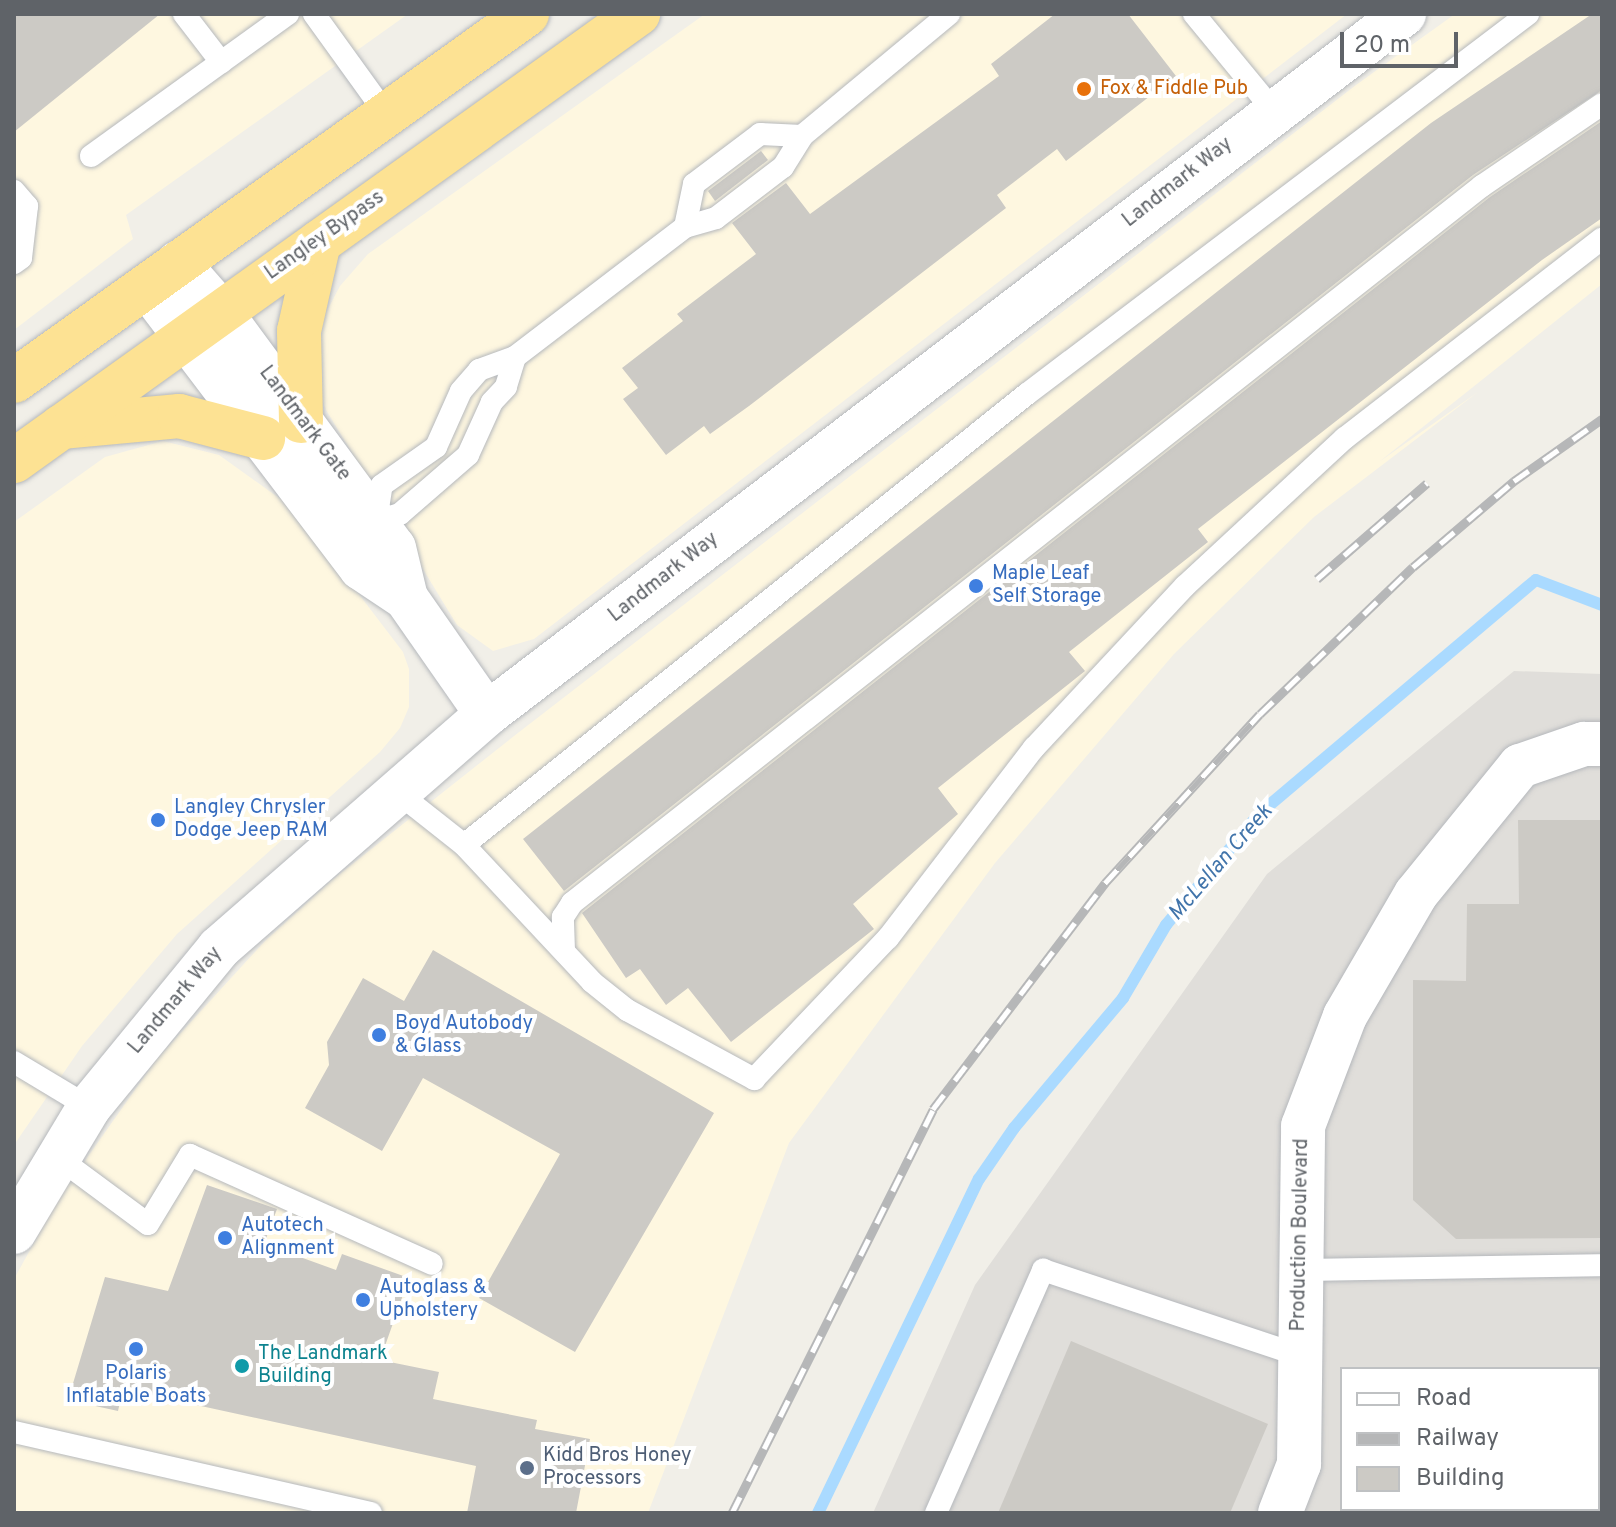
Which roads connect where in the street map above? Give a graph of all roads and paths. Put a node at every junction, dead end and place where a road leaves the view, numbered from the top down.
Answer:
1 (184, 14) edge
2 (288, 14) edge
3 (314, 14) edge
4 (527, 14) edge
5 (638, 14) edge
6 (949, 14) edge
7 (1194, 14) edge
8 (1404, 14) edge
9 (1528, 14) edge
10 (221, 62) junction
11 (1602, 104) edge
12 (1273, 110) junction
13 (386, 114) junction
14 (802, 136) junction
15 (91, 156) dead end
16 (14, 191) edge
17 (685, 227) junction
18 (1602, 239) edge
19 (319, 242) junction
20 (14, 263) edge
21 (162, 274) junction
22 (219, 310) junction
23 (185, 335) junction
24 (515, 357) junction
25 (14, 381) edge
26 (59, 427) junction
27 (282, 429) junction
28 (14, 461) edge
29 (376, 521) junction
30 (406, 598) junction
31 (487, 714) junction
32 (1602, 744) edge
33 (397, 792) junction
34 (464, 845) junction
35 (564, 951) junction
36 (14, 1062) edge
37 (89, 1107) junction
38 (56, 1156) junction
39 (14, 1232) edge
40 (432, 1264) dead end
41 (1602, 1265) edge
42 (1299, 1270) junction
43 (1299, 1355) junction
44 (14, 1432) edge
45 (371, 1513) edge
46 (936, 1513) edge
47 (1280, 1513) edge

1 - 10 lane
2 - 10 lane
3 - 13 lane
4 - 13 highway
5 - 19 highway, Langley Bypass
6 - 14 lane
7 - 12 lane
8 - 12 street, Landmark Way
9 - 34 lane
10 - 15 lane
11 - 35 lane
12 - 31 street, Landmark Way
13 - 21 highway
14 - 17 lane
14 - 17 lane
16 - 20 lane
17 - 24 lane
18 - 35 lane
19 - 22 highway, Langley Bypass
19 - 27 highway
21 - 22 street, Landmark Gate
21 - 23 street, Landmark Gate
21 - 25 highway
22 - 23 highway, Langley Bypass
22 - 27 street, Landmark Gate
23 - 26 highway, Langley Bypass
23 - 27 street, Landmark Gate
24 - 29 lane
24 - 29 lane
26 - 27 highway
26 - 28 highway, Langley Bypass
27 - 29 street, Landmark Gate
27 - 30 street, Landmark Gate
29 - 30 street, Landmark Gate
30 - 31 street, Landmark Gate
31 - 33 street, Landmark Way
32 - 42 street, Production Boulevard
33 - 34 lane
33 - 37 street, Landmark Way
34 - 35 lane
36 - 37 lane
37 - 38 street, Landmark Way
38 - 39 street, Landmark Way
38 - 40 lane
41 - 42 lane
42 - 43 street, Production Boulevard
43 - 46 lane
43 - 47 street, Production Boulevard
44 - 45 lane

